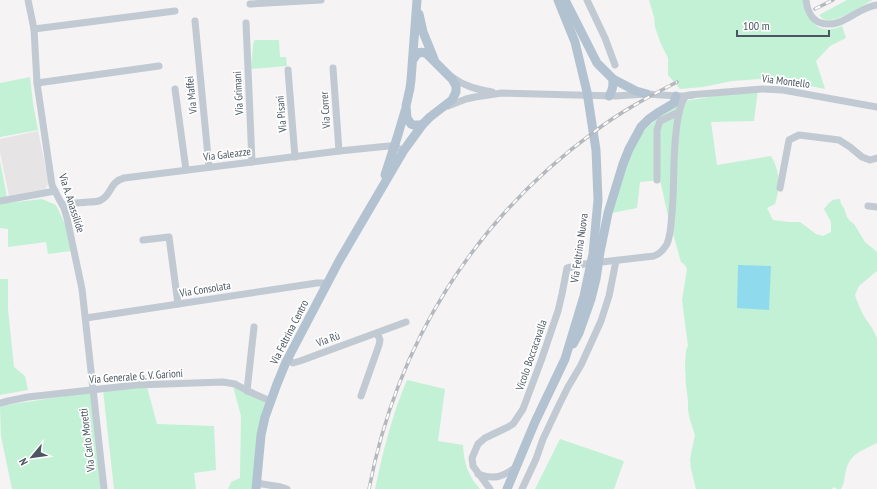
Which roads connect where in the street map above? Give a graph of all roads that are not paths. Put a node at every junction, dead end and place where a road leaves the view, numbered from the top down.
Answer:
1 (28, 0) edge
2 (321, 0) edge
3 (417, 0) edge
4 (558, 0) edge
5 (565, 0) edge
6 (587, 0) edge
7 (806, 0) edge
8 (250, 4) dead end
9 (877, 5) edge
10 (175, 11) dead end
11 (195, 21) dead end
12 (246, 23) dead end
13 (34, 29) junction
14 (413, 60) junction
15 (436, 62) junction
16 (615, 65) dead end
17 (159, 66) dead end
18 (334, 68) dead end
19 (288, 70) dead end
20 (448, 75) junction
21 (609, 75) junction
22 (37, 83) junction
23 (175, 89) dead end
24 (502, 94) junction
25 (648, 94) junction
26 (690, 95) junction
27 (609, 96) junction
28 (676, 98) junction
29 (406, 106) junction
30 (877, 107) edge
31 (440, 109) junction
32 (679, 112) junction
33 (423, 124) junction
34 (394, 147) junction
35 (404, 150) junction
36 (338, 151) junction
37 (295, 156) junction
38 (877, 158) edge
39 (252, 162) junction
40 (209, 167) junction
41 (186, 170) junction
42 (657, 180) dead end
43 (780, 188) dead end
44 (55, 191) junction
45 (376, 196) junction
46 (0, 201) edge
47 (63, 205) junction
48 (868, 206) dead end
49 (877, 207) edge
50 (143, 240) dead end
51 (596, 253) junction
52 (616, 261) junction
53 (326, 285) junction
54 (178, 304) junction
55 (86, 318) junction
56 (406, 322) dead end
57 (254, 327) dead end
58 (378, 333) junction
59 (565, 359) junction
60 (286, 362) junction
61 (92, 389) junction
62 (247, 391) junction
63 (361, 396) dead end
64 (270, 401) junction
65 (0, 404) edge
66 (517, 466) junction
67 (478, 474) junction
68 (256, 486) edge
69 (104, 489) edge
70 (287, 489) edge
71 (490, 489) edge
72 (507, 489) edge
73 (522, 489) edge

1 - 13 street, Via A. Anassilide
2 - 8 street
3 - 14 main road, Via Feltrina Centro
3 - 15 main road
4 - 51 main road, Via Feltrina Nuova
5 - 21 main road
6 - 16 street
7 - 9 street
10 - 13 street
11 - 40 street, Via Maffei
12 - 39 street, Via Grimani
13 - 22 street, Via A. Anassilide
14 - 15 main road
14 - 29 main road, Via Feltrina Centro
15 - 20 main road, Via Feltrina Centro
17 - 22 street
18 - 36 street, Via Correr
19 - 37 street, Via Pisani
20 - 24 street, Via Montello
20 - 31 main road, Via Feltrina Centro
21 - 25 main road
21 - 27 main road
22 - 44 street, Via A. Anassilide
23 - 41 street
24 - 27 street, Via Montello
24 - 31 street, Via Montello
25 - 27 street, Via Montello
25 - 28 street, Via Montello
26 - 28 street, Vicolo Boccacavalla
26 - 28 street, Via Montello
26 - 30 street, Via Montello
28 - 32 street, Vicolo Boccacavalla
28 - 51 main road
29 - 33 main road
29 - 34 main road, Via Feltrina Centro
31 - 33 main road, Via Feltrina Centro
32 - 42 street
32 - 52 street, Vicolo Boccacavalla
33 - 35 main road, Via Feltrina Centro
34 - 35 street, Via Galeazze
34 - 36 street, Via Galeazze
34 - 45 main road, Via Feltrina Centro
35 - 45 main road, Via Feltrina Centro
36 - 37 street, Via Galeazze
37 - 39 street, Via Galeazze
38 - 43 street
39 - 40 street, Via Galeazze
40 - 41 street, Via Galeazze
41 - 47 street, Via Galeazze
44 - 46 street
44 - 47 street, Via A. Anassilide
45 - 53 main road, Via Feltrina Centro
47 - 55 street, Via A. Anassilide
48 - 49 street
50 - 54 street
51 - 59 main road, Via Feltrina Nuova
51 - 59 main road
52 - 67 street, Vicolo Boccacavalla
52 - 73 street
53 - 54 street, Via Consolata
53 - 60 main road, Via Feltrina Centro
54 - 55 street, Via Consolata
55 - 61 street, Via A. Anassilide
56 - 58 street, Via Rù
57 - 62 street
58 - 60 street, Via Rù
58 - 63 street
59 - 66 main road, Via Feltrina Nuova
60 - 64 main road, Via Feltrina Centro
61 - 62 street, Via Generale G. V. Garioni
61 - 65 street, Via Generale G. V. Garioni
61 - 69 street, Via Carlo Moretti
62 - 64 street, Via Generale G. V. Garioni
64 - 68 main road, Via Feltrina Centro
66 - 67 street
66 - 72 main road, Via Feltrina Nuova
67 - 71 street
68 - 70 street

